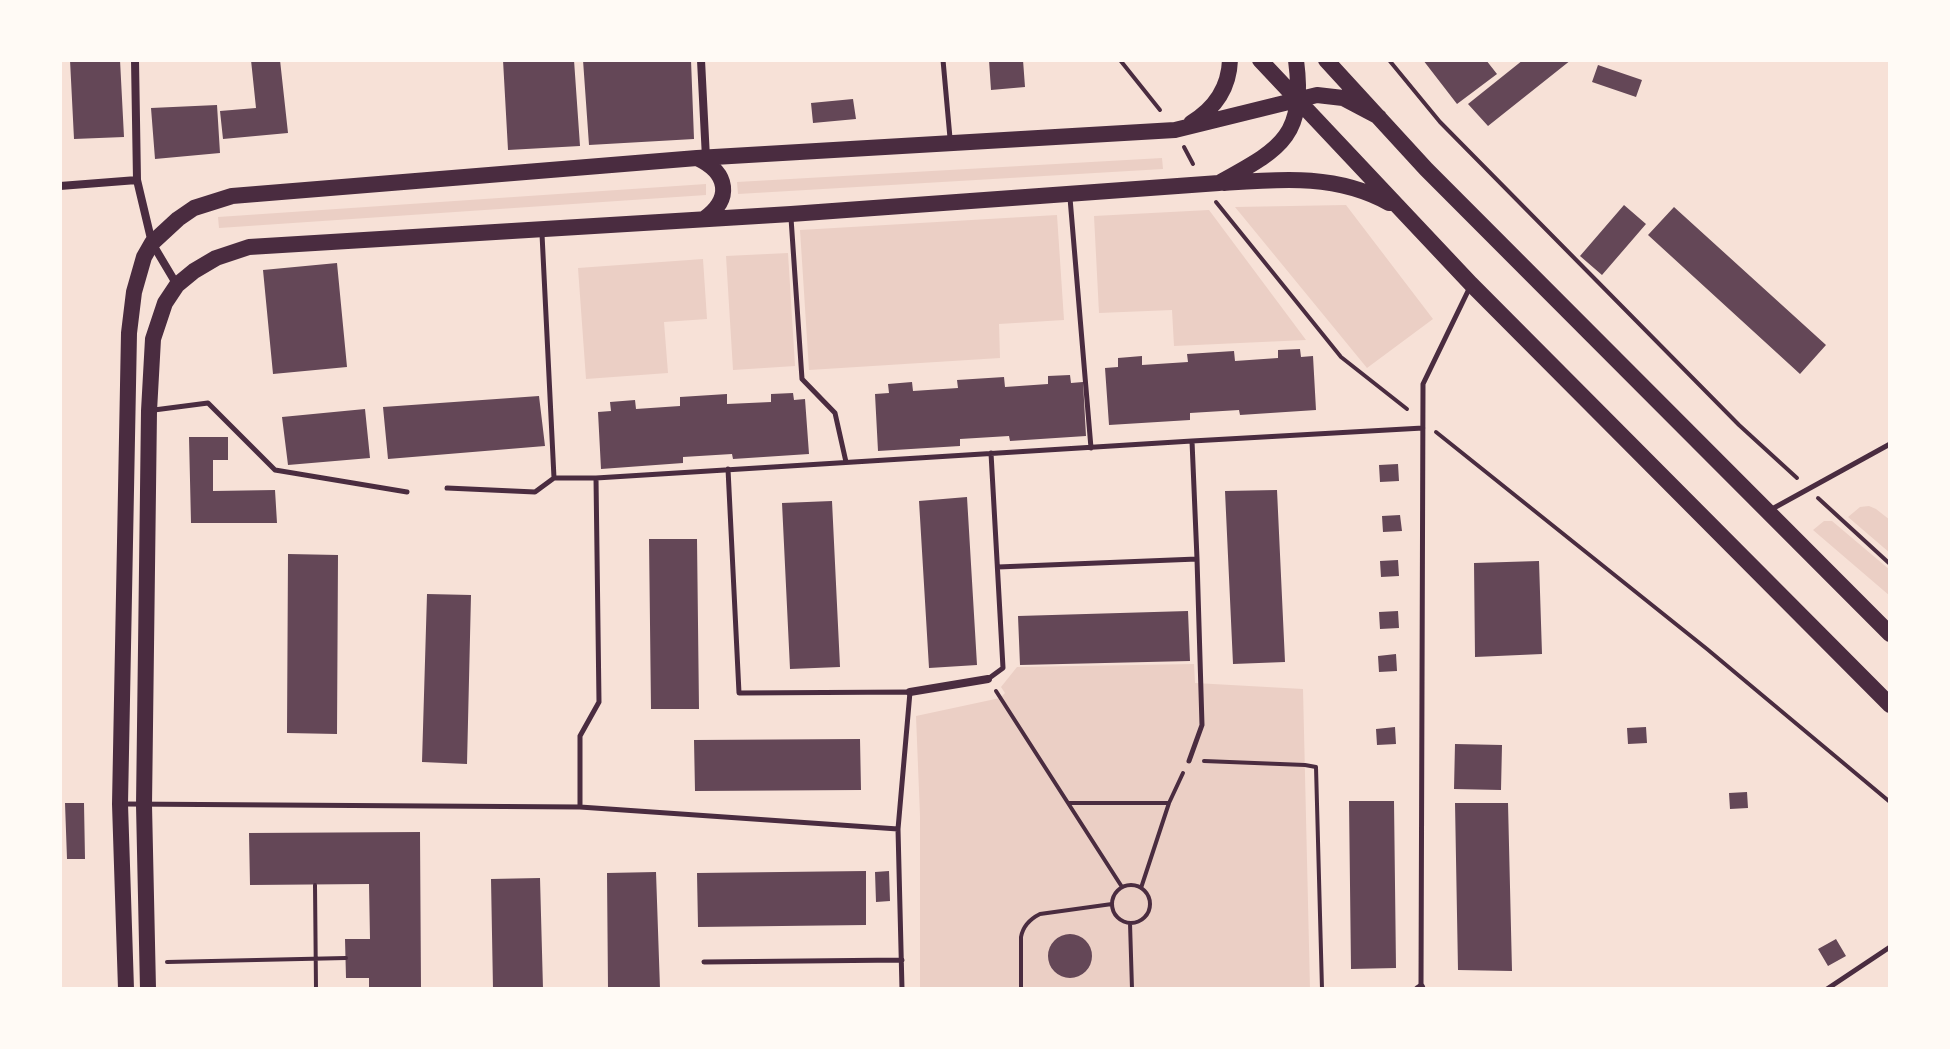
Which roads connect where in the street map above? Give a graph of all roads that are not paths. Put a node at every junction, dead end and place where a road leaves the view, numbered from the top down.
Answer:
1 (135, 60) edge
2 (701, 60) edge
3 (943, 60) edge
4 (1230, 60) edge
5 (1260, 60) edge
6 (1296, 60) edge
7 (1326, 60) edge
8 (1298, 99) junction
9 (1379, 117) junction
10 (1175, 130) junction
11 (951, 143) junction
12 (702, 158) junction
13 (137, 180) junction
14 (1211, 184) junction
15 (60, 186) edge
16 (1069, 195) junction
17 (1404, 212) junction
18 (791, 214) junction
19 (704, 219) junction
20 (541, 229) junction
21 (152, 243) junction
22 (1471, 284) junction
23 (177, 285) junction
24 (149, 411) junction
25 (1423, 425) junction
26 (1192, 441) junction
27 (1890, 444) edge
28 (1091, 448) junction
29 (991, 453) junction
30 (846, 462) junction
31 (728, 469) junction
32 (554, 478) junction
33 (596, 478) junction
34 (447, 488) dead end
35 (407, 492) dead end
36 (1766, 512) junction
37 (1197, 559) junction
38 (998, 567) junction
39 (1890, 634) edge
40 (988, 679) joint
41 (910, 692) junction
42 (1890, 705) edge
43 (1189, 761) road end
44 (120, 804) junction
45 (144, 805) junction
46 (580, 807) junction
47 (898, 829) junction
48 (1890, 947) edge
49 (902, 960) junction
50 (704, 962) dead end
51 (1420, 988) edge
52 (126, 989) edge
53 (148, 989) edge
54 (902, 989) edge
55 (1827, 989) edge

1 - 13 street
2 - 12 street
3 - 11 lane
4 - 10 main road
5 - 8 main road
6 - 8 main road
7 - 9 main road
8 - 9 main road
8 - 10 main road
8 - 14 main road
8 - 17 main road
9 - 36 main road
10 - 11 main road
11 - 12 main road
12 - 19 main road
12 - 21 main road
13 - 15 street
13 - 21 street
14 - 16 main road
14 - 17 main road
16 - 18 main road
16 - 28 lane
17 - 22 main road
18 - 19 main road
18 - 30 lane
19 - 20 main road
20 - 23 main road
20 - 32 lane
21 - 23 street
21 - 44 main road
22 - 25 lane
22 - 42 main road
23 - 24 main road
24 - 35 lane
24 - 45 main road
25 - 26 lane
25 - 51 lane
26 - 28 lane
26 - 37 lane
27 - 36 lane
28 - 29 lane
29 - 30 lane
29 - 38 lane
30 - 31 lane
31 - 33 lane
31 - 41 lane
32 - 33 lane
32 - 34 lane
33 - 46 lane
36 - 39 main road
37 - 38 lane
37 - 43 lane
38 - 40 lane
40 - 41 street
41 - 47 lane
44 - 45 lane
44 - 52 main road
45 - 46 lane
45 - 53 main road
46 - 47 lane
47 - 49 lane
48 - 55 lane
49 - 50 lane
49 - 54 lane

